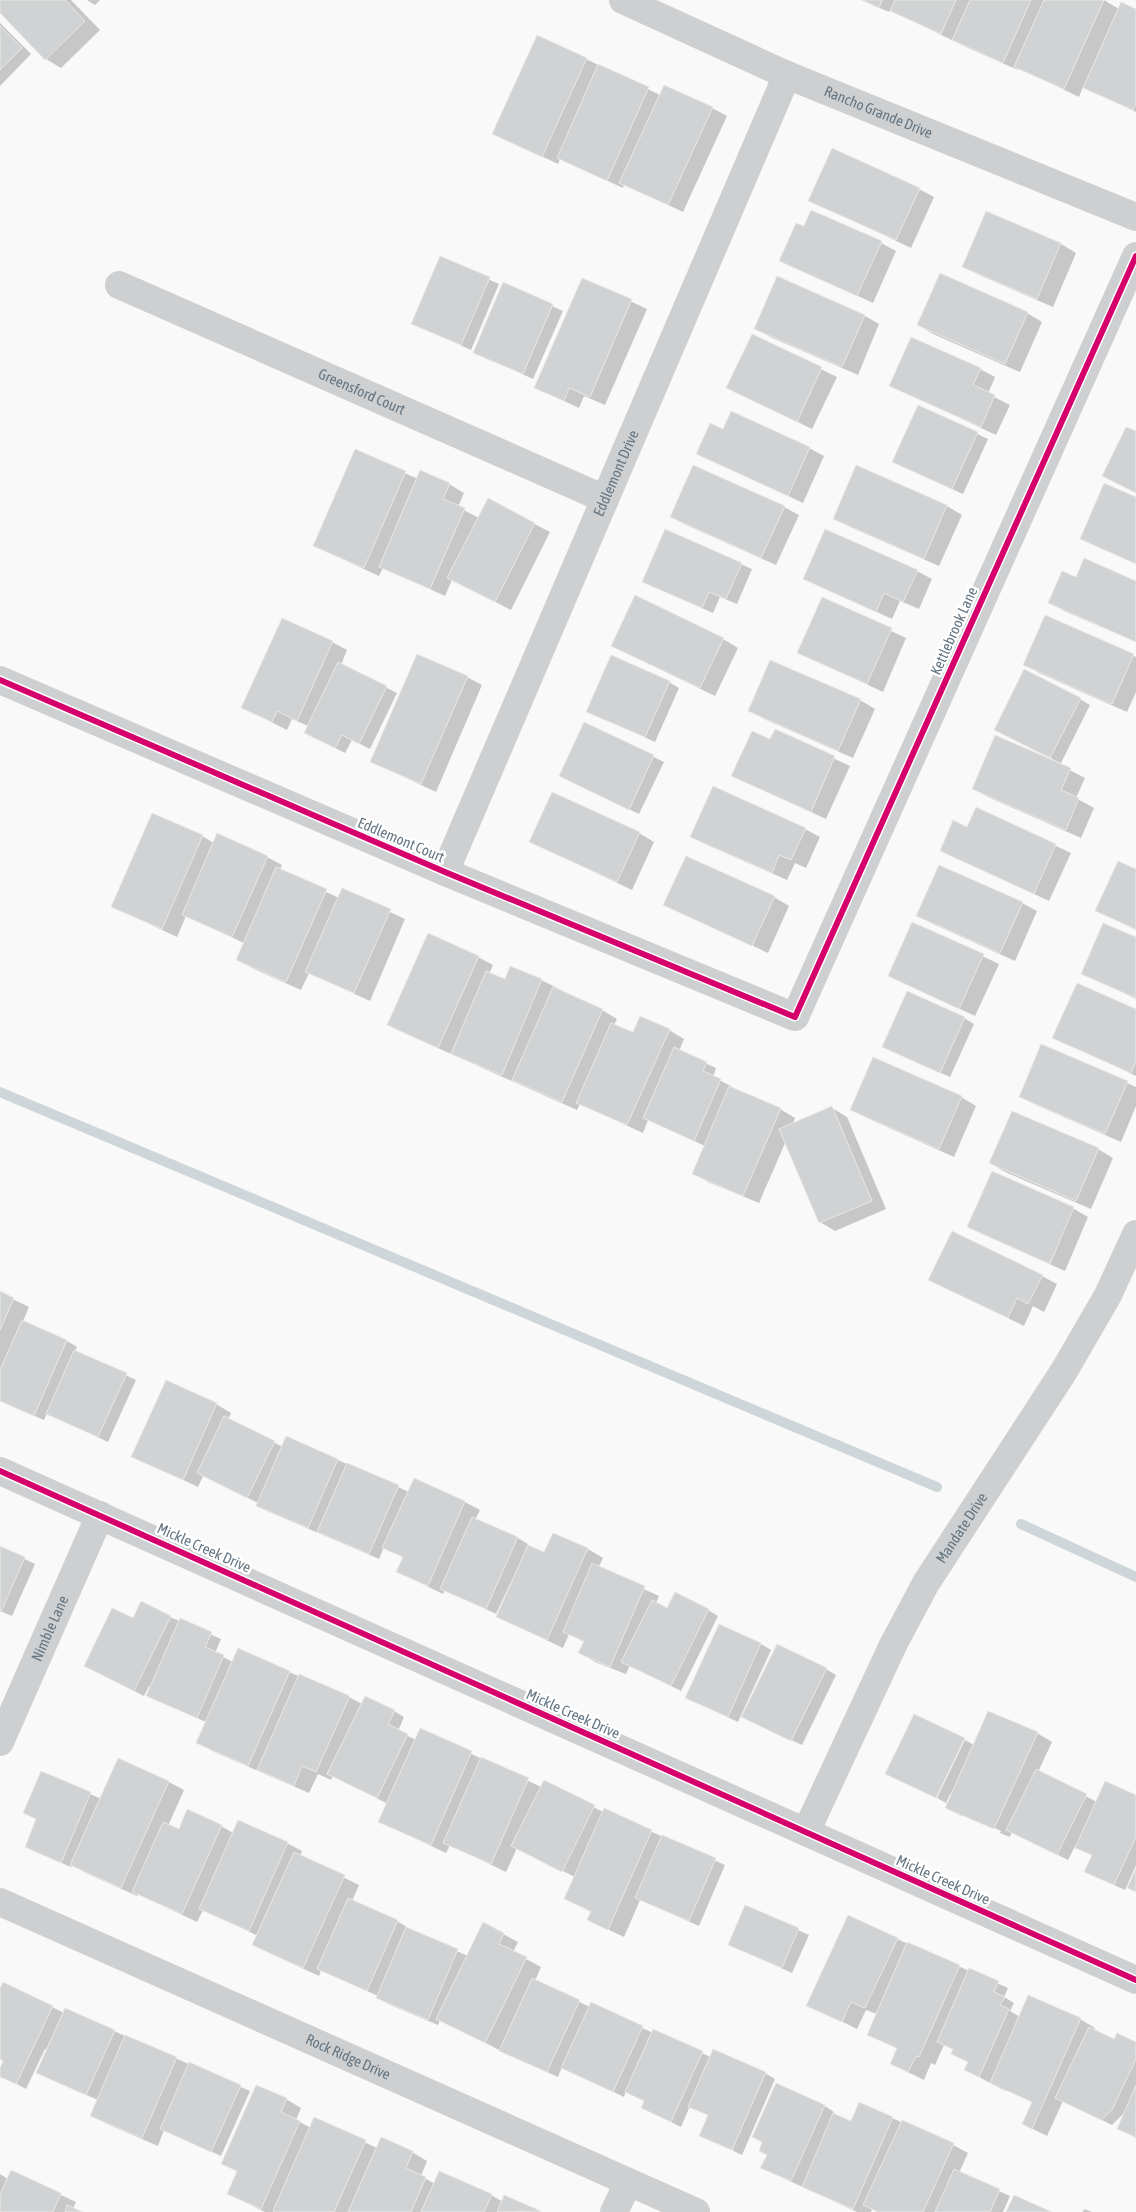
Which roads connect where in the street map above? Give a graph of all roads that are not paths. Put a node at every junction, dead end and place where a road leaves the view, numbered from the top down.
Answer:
1 (623, 0) edge
2 (787, 75) junction
3 (1136, 217) edge
4 (1136, 256) edge
5 (118, 284) dead end
6 (605, 498) junction
7 (0, 680) edge
8 (445, 872) junction
9 (796, 1017) joint
10 (1136, 1234) edge
11 (0, 1471) edge
12 (100, 1515) junction
13 (0, 1742) edge
14 (806, 1832) junction
15 (0, 1902) edge
16 (1136, 1980) edge
17 (628, 2183) junction
18 (614, 2212) edge
19 (696, 2212) edge

1 - 2 street, Rancho Grande Drive
2 - 3 street, Rancho Grande Drive
2 - 6 street, Eddlemont Drive
4 - 9 street, Kettlebrook Lane
5 - 6 street, Greensford Court
6 - 8 street, Eddlemont Drive
7 - 8 street, Eddlemont Court
8 - 9 street, Eddlemont Court
10 - 14 street, Mandate Drive
11 - 12 street, Mickle Creek Drive
12 - 13 street, Nimble Lane
12 - 14 street, Mickle Creek Drive
14 - 16 street, Mickle Creek Drive
15 - 17 street, Rock Ridge Drive
17 - 18 street
17 - 19 street, Rock Ridge Drive

